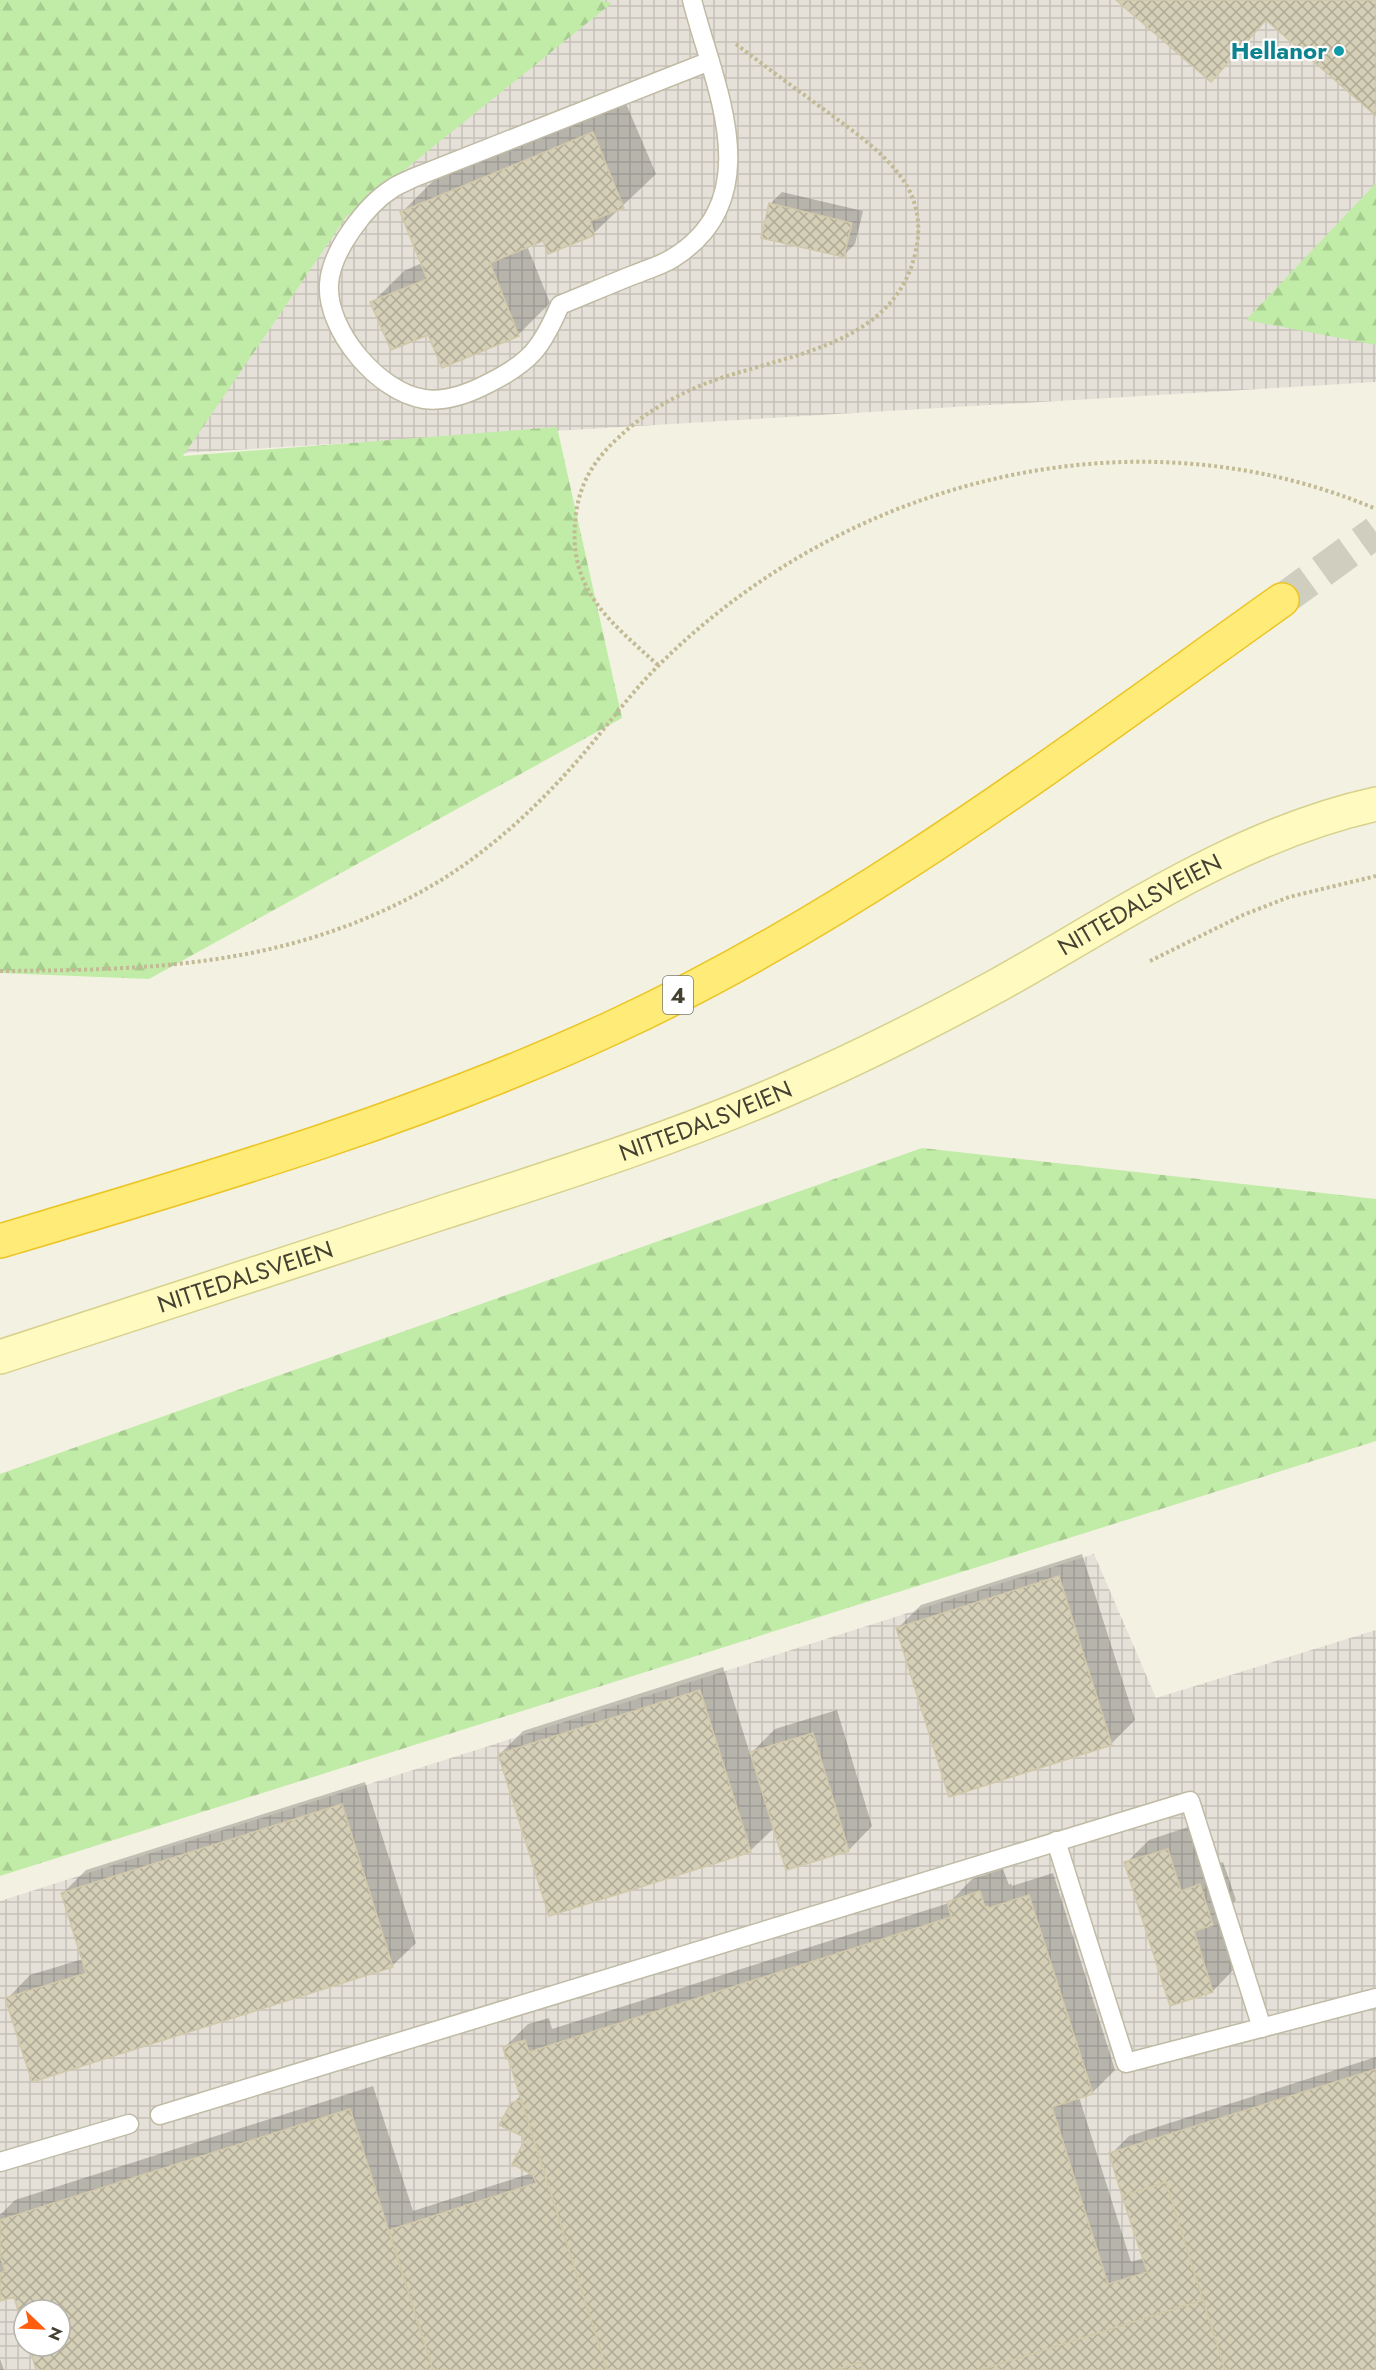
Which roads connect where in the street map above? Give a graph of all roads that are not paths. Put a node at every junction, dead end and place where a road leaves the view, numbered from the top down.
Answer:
1 (692, 0) edge
2 (710, 61) junction
3 (1282, 600) tunnel mouth
4 (1376, 804) edge
5 (0, 1241) edge
6 (0, 1356) edge
7 (1056, 1841) junction
8 (1376, 1998) edge
9 (1262, 2028) junction
10 (160, 2115) dead end
11 (129, 2124) dead end
12 (0, 2162) edge

1 - 2 lane
2 - 2 lane
3 - 5 highway, 4
4 - 6 main road, NITTEDALSVEIEN
7 - 9 lane
7 - 9 lane
7 - 10 lane
8 - 9 lane
11 - 12 lane

